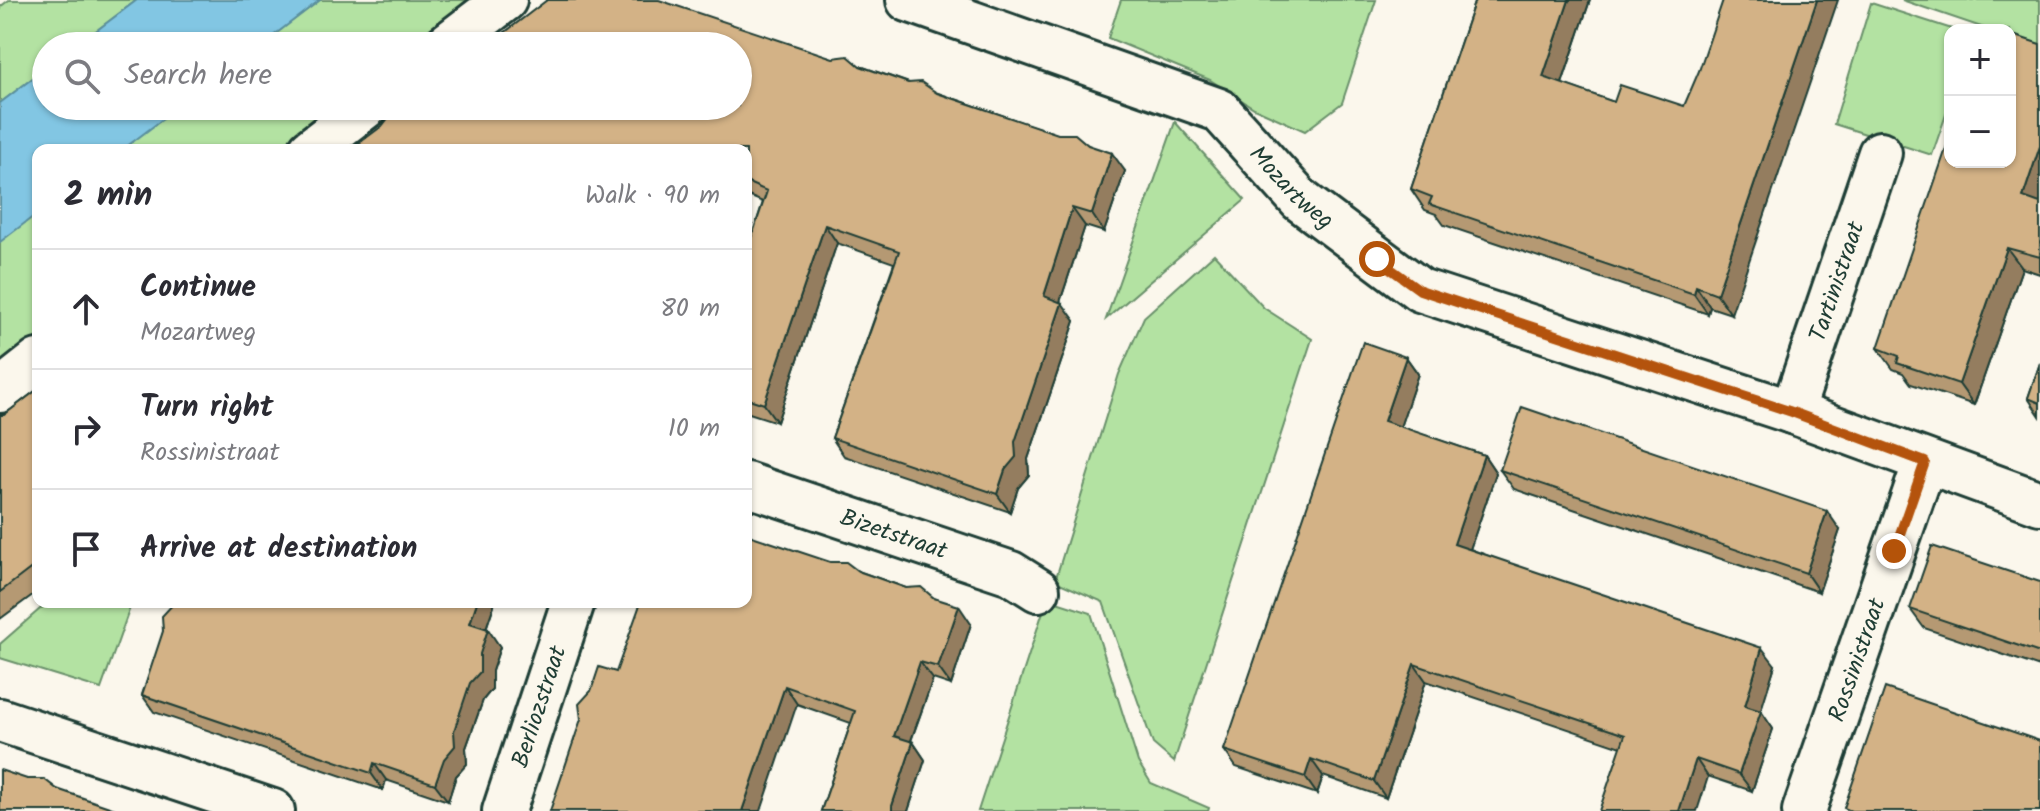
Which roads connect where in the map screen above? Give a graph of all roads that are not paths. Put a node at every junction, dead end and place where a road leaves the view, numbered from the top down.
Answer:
1 (505, 0) edge
2 (908, 0) edge
3 (463, 32) edge
4 (349, 120) edge
5 (318, 144) edge
6 (1880, 153) dead end
7 (32, 366) edge
8 (0, 391) edge
9 (1792, 412) junction
10 (1925, 462) junction
11 (752, 486) edge
12 (2040, 503) edge
13 (1038, 590) dead end
14 (571, 608) edge
15 (0, 720) edge
16 (273, 811) edge
17 (504, 811) edge
18 (1804, 811) edge

1 - 3 street
2 - 9 street, Mozartweg
4 - 5 street
6 - 9 street, Tartinistraat
7 - 8 street
9 - 10 street, Mozartweg
10 - 12 street, Mozartweg
10 - 18 street, Rossinistraat
11 - 13 street, Bizetstraat
14 - 17 street, Berliozstraat
15 - 16 street

